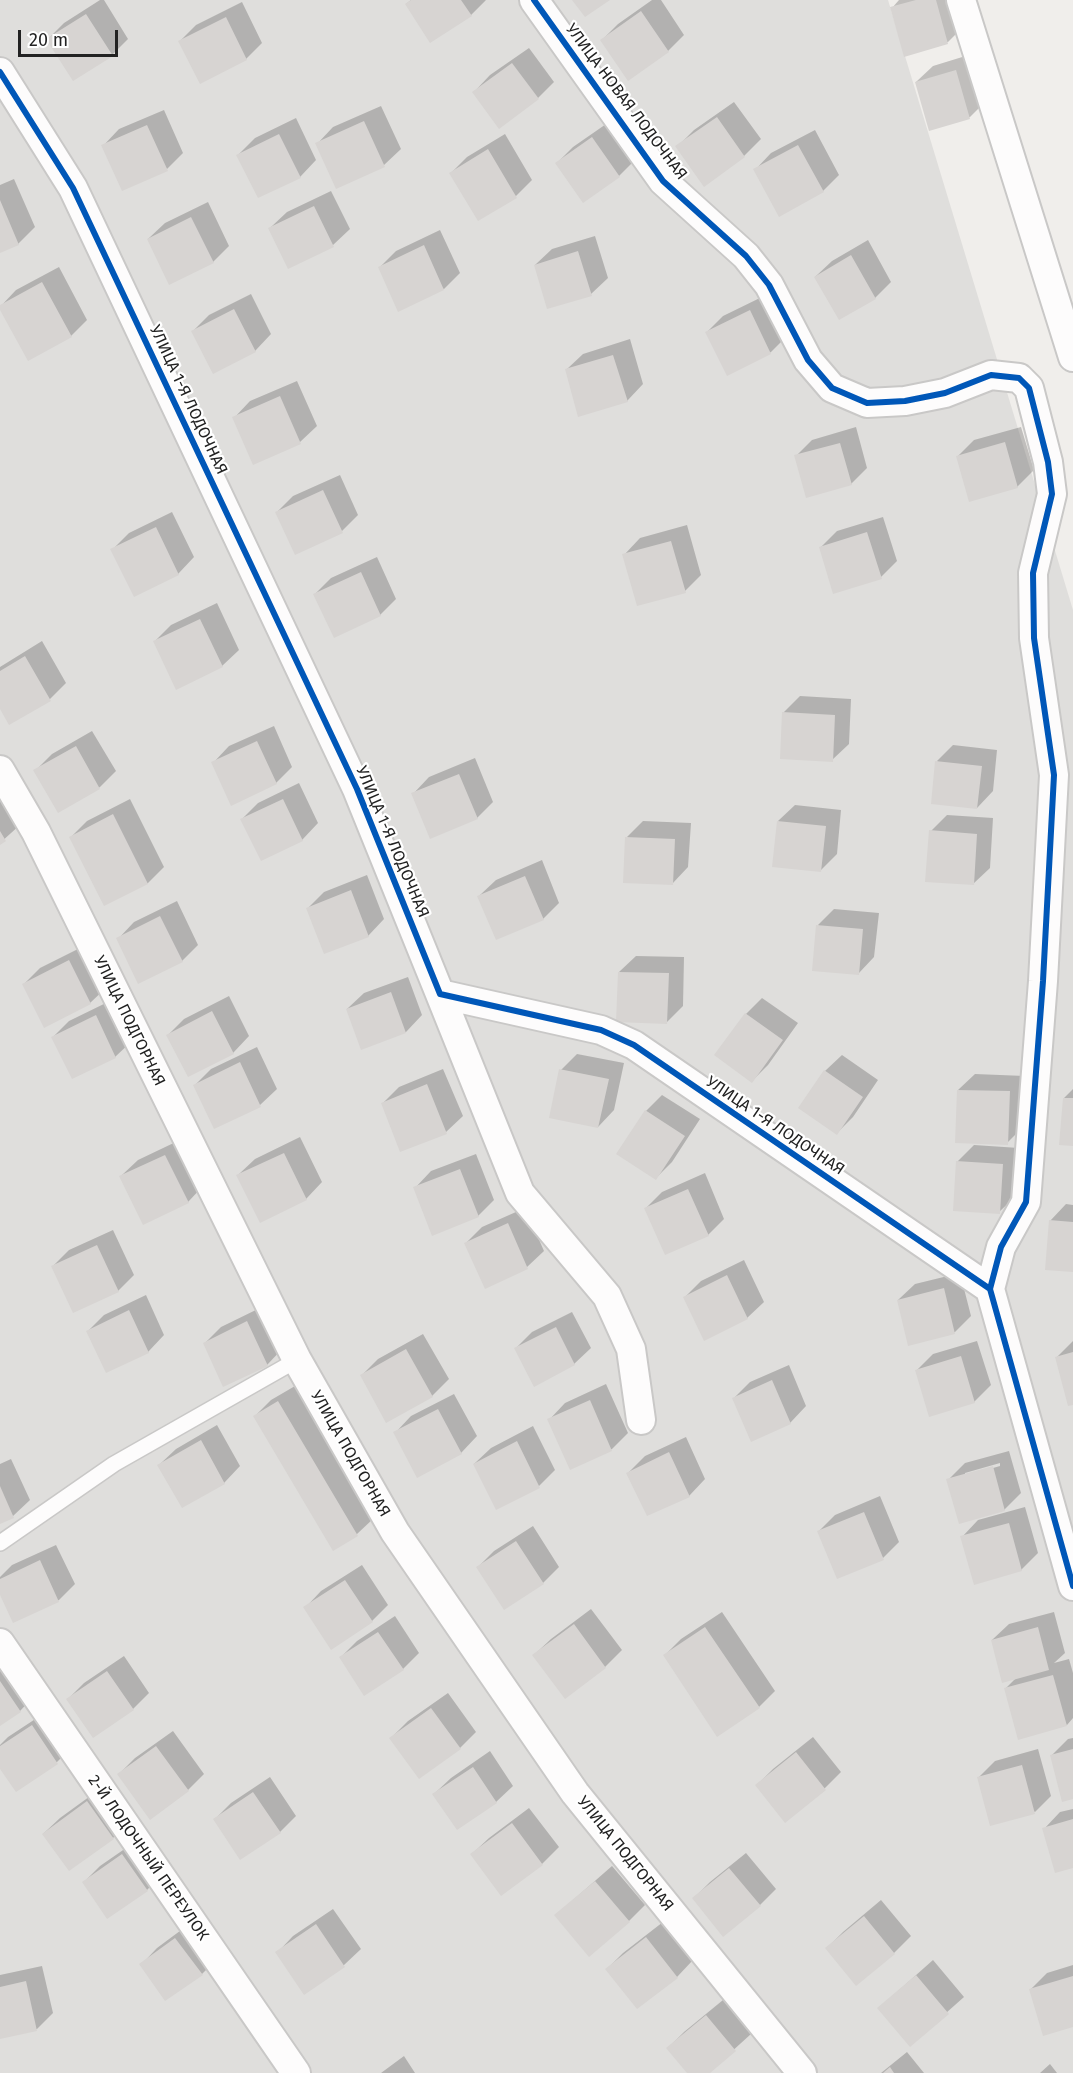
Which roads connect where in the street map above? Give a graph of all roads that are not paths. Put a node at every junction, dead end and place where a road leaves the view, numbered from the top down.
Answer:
1 (534, 0) edge
2 (961, 0) edge
3 (0, 72) edge
4 (1073, 357) edge
5 (1048, 462) junction
6 (1073, 482) edge
7 (0, 770) edge
8 (440, 994) junction
9 (990, 1289) junction
10 (297, 1360) junction
11 (641, 1420) dead end
12 (0, 1543) edge
13 (1073, 1586) edge
14 (0, 1643) edge
15 (296, 2073) edge
16 (802, 2073) edge

1 - 5 street, УЛИЦА НОВАЯ ЛОДОЧНАЯ
2 - 4 street
3 - 8 street, УЛИЦА 1-Я ЛОДОЧНАЯ
5 - 6 street
5 - 9 street
7 - 10 street, УЛИЦА ПОДГОРНАЯ
8 - 9 street, УЛИЦА 1-Я ЛОДОЧНАЯ
8 - 11 street, УЛИЦА 1-Я ЛОДОЧНАЯ
9 - 13 street
10 - 12 lane
10 - 16 street, УЛИЦА ПОДГОРНАЯ
14 - 15 street, 2-Й ЛОДОЧНЫЙ ПЕРЕУЛОК

